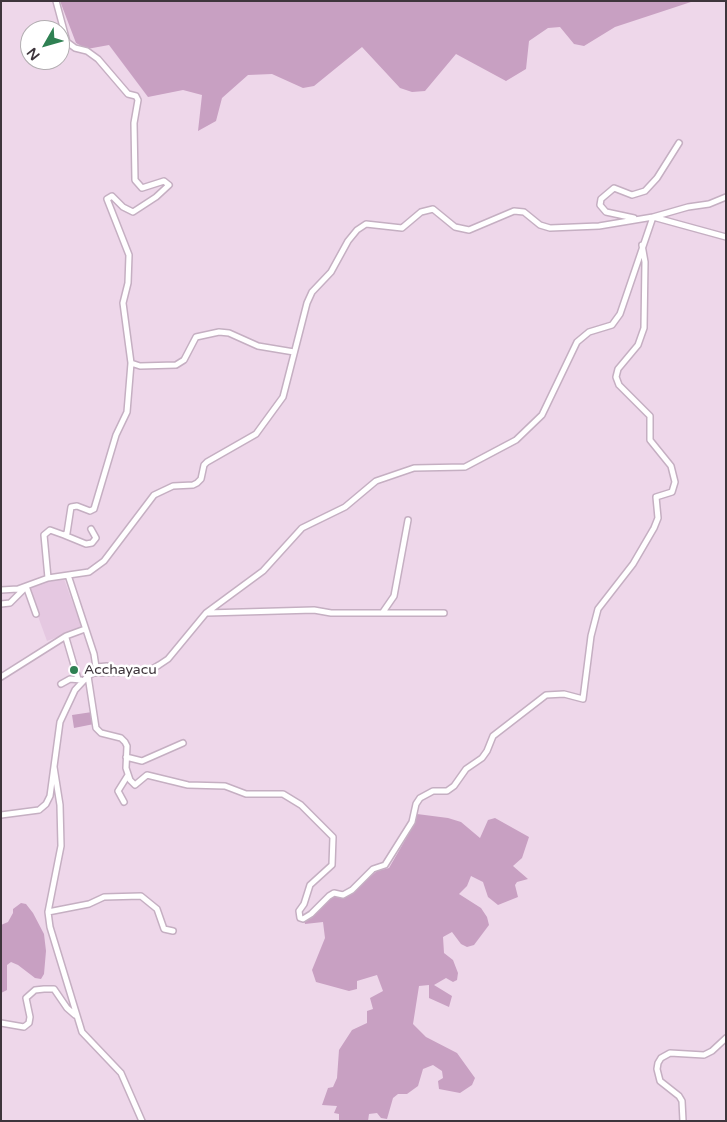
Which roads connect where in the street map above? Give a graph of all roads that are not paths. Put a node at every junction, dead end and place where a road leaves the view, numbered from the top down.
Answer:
1 (56, 1) edge
2 (679, 144) dead end
3 (726, 197) edge
4 (653, 217) junction
5 (637, 219) junction
6 (726, 237) edge
7 (642, 245) junction
8 (294, 352) junction
9 (131, 363) junction
10 (408, 520) dead end
11 (91, 529) dead end
12 (64, 535) junction
13 (68, 575) junction
14 (48, 578) junction
15 (26, 586) junction
16 (1, 590) edge
17 (1, 604) edge
18 (383, 612) junction
19 (206, 613) junction
20 (444, 613) dead end
21 (36, 614) dead end
22 (85, 629) junction
23 (66, 638) dead end
24 (107, 666) dead end
25 (95, 670) junction
26 (1, 677) edge
27 (83, 679) junction
28 (61, 684) dead end
29 (183, 743) dead end
30 (126, 757) junction
31 (54, 764) junction
32 (128, 775) junction
33 (124, 802) dead end
34 (1, 814) edge
35 (48, 912) junction
36 (173, 931) dead end
37 (75, 1015) junction
38 (1, 1023) edge
39 (726, 1038) edge
40 (142, 1121) edge
41 (683, 1121) edge

1 - 9 street
2 - 5 street
3 - 4 street
4 - 5 street
4 - 6 street
4 - 7 street
5 - 8 street
7 - 19 street
7 - 32 street
8 - 9 street
8 - 13 street
9 - 12 street
10 - 18 street
11 - 12 street
12 - 14 street
13 - 14 street
13 - 22 street
14 - 15 street
15 - 16 street
15 - 17 street
15 - 21 street
18 - 19 street
18 - 20 street
19 - 25 street
22 - 25 street
22 - 26 street
23 - 27 street
24 - 25 street
25 - 27 street
27 - 28 street
27 - 30 street
27 - 31 street
29 - 30 street
30 - 32 street
31 - 34 street
31 - 35 street
32 - 33 street
35 - 36 street
35 - 37 street
37 - 38 street
37 - 40 street
39 - 41 street

